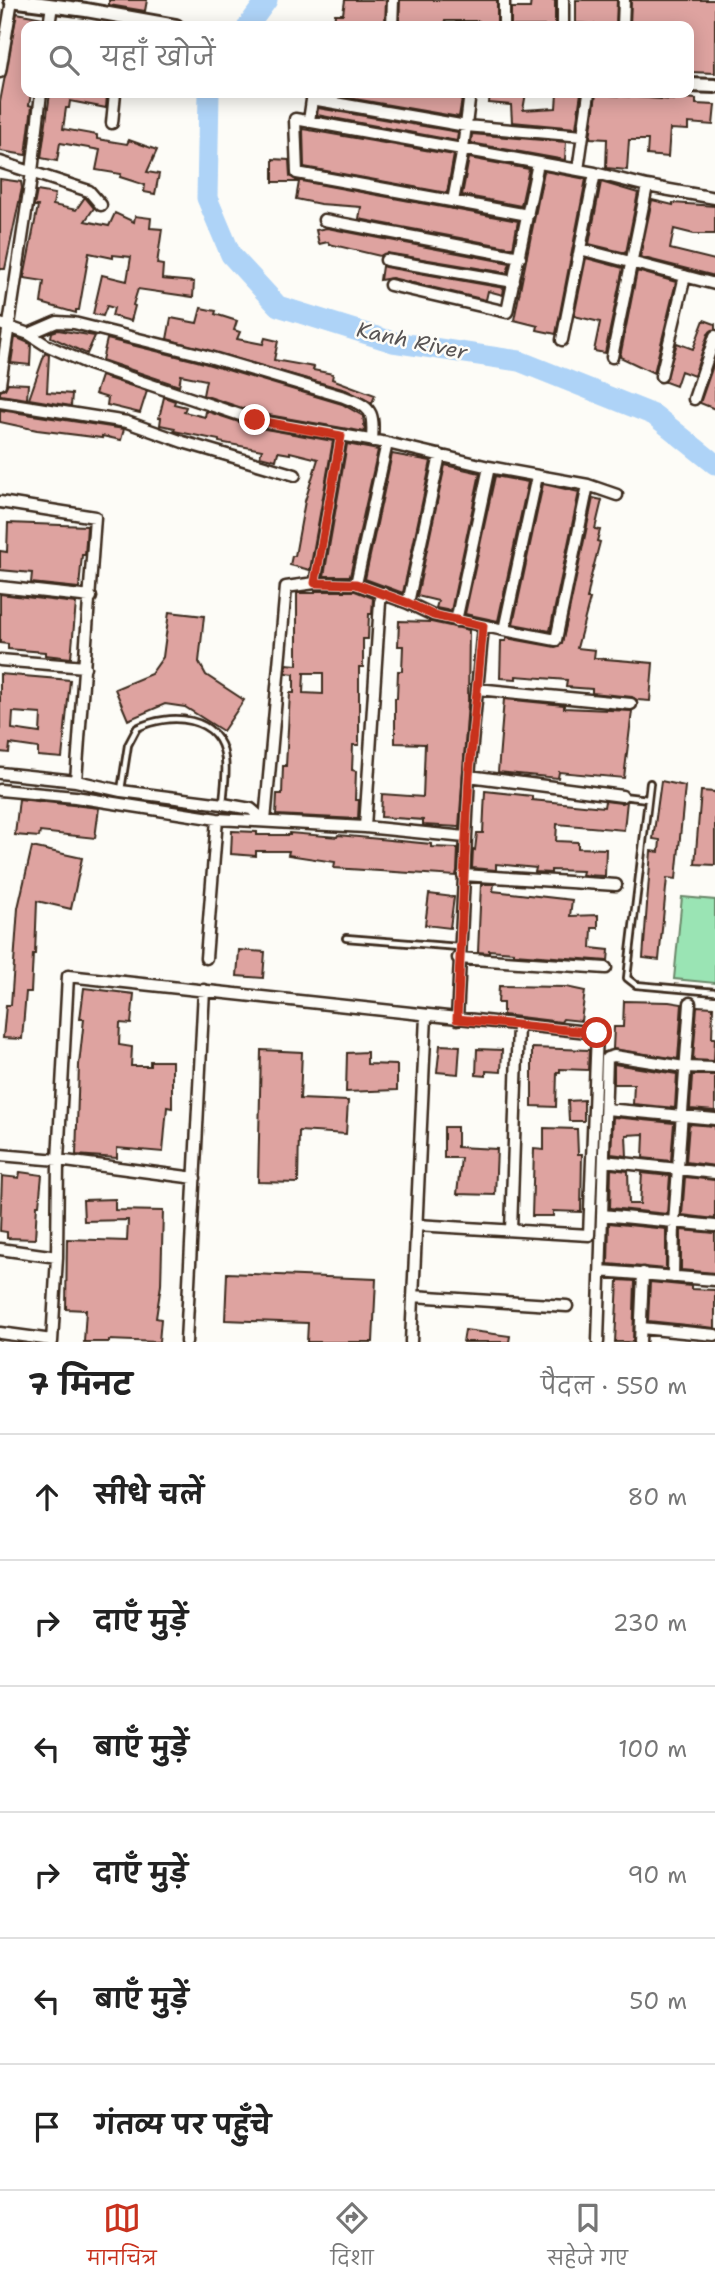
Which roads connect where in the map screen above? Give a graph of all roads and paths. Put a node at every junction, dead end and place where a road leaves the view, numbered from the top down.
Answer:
1 (12, 0) edge
2 (393, 0) edge
3 (504, 0) edge
4 (563, 0) edge
5 (624, 0) edge
6 (52, 5) junction
7 (87, 5) edge
8 (50, 21) edge
9 (121, 21) edge
10 (392, 21) edge
11 (504, 21) edge
12 (563, 21) edge
13 (623, 21) edge
14 (0, 72) edge
15 (694, 85) edge
16 (715, 86) edge
17 (40, 98) edge
18 (114, 98) edge
19 (313, 98) edge
20 (323, 98) edge
21 (469, 98) edge
22 (588, 98) edge
23 (309, 121) junction
24 (112, 123) dead end
25 (466, 126) junction
26 (583, 136) junction
27 (463, 149) junction
28 (0, 162) edge
29 (538, 163) junction
30 (578, 170) junction
31 (32, 172) junction
32 (596, 173) junction
33 (647, 186) junction
34 (715, 198) edge
35 (453, 201) junction
36 (102, 205) dead end
37 (528, 215) junction
38 (324, 220) dead end
39 (580, 248) junction
40 (520, 257) junction
41 (386, 260) dead end
42 (631, 262) junction
43 (685, 276) junction
44 (514, 282) junction
45 (715, 284) edge
46 (390, 285) dead end
47 (5, 325) edge
48 (29, 334) junction
49 (715, 336) edge
50 (562, 340) dead end
51 (612, 357) dead end
52 (661, 376) dead end
53 (0, 384) edge
54 (694, 399) dead end
55 (0, 402) edge
56 (341, 436) junction
57 (372, 441) junction
58 (387, 443) junction
59 (440, 455) junction
60 (489, 467) junction
61 (295, 475) dead end
62 (537, 476) junction
63 (588, 485) junction
64 (617, 495) dead end
65 (0, 502) edge
66 (315, 583) junction
67 (356, 584) junction
68 (0, 587) edge
69 (383, 593) junction
70 (91, 597) junction
71 (408, 603) junction
72 (456, 621) junction
73 (483, 626) junction
74 (504, 630) junction
75 (0, 660) edge
76 (85, 667) junction
77 (477, 689) junction
78 (631, 704) dead end
79 (0, 773) edge
80 (469, 776) junction
81 (76, 781) junction
82 (650, 783) dead end
83 (0, 790) edge
84 (121, 791) junction
85 (622, 796) joint
86 (648, 799) junction
87 (223, 804) junction
88 (217, 819) junction
89 (265, 821) junction
90 (365, 827) junction
91 (466, 837) junction
92 (463, 875) junction
93 (615, 885) dead end
94 (346, 938) dead end
95 (459, 947) junction
96 (206, 958) dead end
97 (458, 958) junction
98 (606, 968) dead end
99 (204, 990) junction
100 (715, 992) edge
101 (690, 1003) dead end
102 (426, 1016) junction
103 (457, 1019) junction
104 (518, 1025) junction
105 (684, 1067) junction
106 (715, 1068) edge
107 (606, 1109) junction
108 (681, 1116) junction
109 (715, 1119) edge
110 (0, 1155) edge
111 (58, 1160) junction
112 (604, 1161) junction
113 (680, 1168) junction
114 (715, 1173) edge
115 (195, 1178) junction
116 (602, 1215) junction
117 (674, 1223) junction
118 (416, 1225) junction
119 (715, 1226) edge
120 (512, 1230) junction
121 (0, 1249) edge
122 (57, 1257) junction
123 (601, 1270) junction
124 (643, 1273) junction
125 (673, 1277) junction
126 (715, 1280) edge
127 (413, 1296) junction
128 (567, 1306) dead end
129 (641, 1328) junction
130 (0, 1333) edge
131 (715, 1335) edge
132 (52, 1341) edge
133 (186, 1342) edge
134 (411, 1342) edge
135 (598, 1342) edge
136 (640, 1342) edge

1 - 6 street
1 - 14 street
2 - 10 street
3 - 11 street
4 - 12 street
5 - 13 street
6 - 7 street
6 - 8 street
7 - 9 street
15 - 16 street
17 - 31 street
18 - 24 street
19 - 23 street
20 - 25 street
21 - 25 street
22 - 26 street
23 - 27 street
23 - 35 street
25 - 26 street
25 - 27 street
26 - 30 street
27 - 29 street
27 - 35 street
28 - 31 street
29 - 30 street
29 - 37 street
30 - 32 street
31 - 36 street
31 - 47 street
32 - 33 street
32 - 39 street
33 - 34 street
33 - 42 street
35 - 37 street
37 - 40 street
38 - 40 street
39 - 42 street
39 - 50 street
40 - 44 street
41 - 44 street
42 - 43 street
42 - 51 street
43 - 45 street
43 - 52 street
44 - 46 street
47 - 48 street
47 - 53 street
48 - 56 street
48 - 57 street
49 - 54 street
55 - 61 street
56 - 57 street
56 - 66 street
57 - 58 street
58 - 59 street
58 - 67 street
59 - 60 street
59 - 71 street
60 - 62 street
60 - 72 street
62 - 63 street
62 - 74 street
63 - 64 street
63 - 74 street
65 - 70 street
66 - 67 street
66 - 89 street
67 - 69 street
68 - 70 street
69 - 71 street
69 - 90 street
70 - 76 street
71 - 72 street
72 - 73 street
73 - 74 street
73 - 77 street
75 - 76 street
76 - 81 street
77 - 78 street
77 - 80 street
79 - 81 street
80 - 85 street
80 - 91 street
81 - 84 street
82 - 86 lane
83 - 88 street
84 - 87 street
84 - 87 lane
85 - 86 lane
86 - 100 lane
87 - 89 street
88 - 89 street
88 - 96 street
89 - 90 street
90 - 91 street
91 - 92 street
92 - 93 street
92 - 95 street
94 - 95 lane
95 - 97 street
97 - 98 street
97 - 103 street
99 - 102 street
99 - 111 street
99 - 115 street
101 - 105 street
102 - 103 street
102 - 118 street
103 - 104 street
104 - 120 street
104 - 120 street
105 - 106 street
105 - 107 street
105 - 108 street
107 - 108 street
107 - 112 street
108 - 109 street
108 - 113 street
110 - 111 street
111 - 115 street
111 - 122 street
112 - 113 street
112 - 116 street
113 - 114 street
113 - 117 street
115 - 133 street
116 - 117 street
116 - 123 street
117 - 119 street
117 - 125 street
118 - 120 street
118 - 127 street
121 - 122 street
122 - 132 street
123 - 124 street
123 - 135 street
124 - 125 street
124 - 129 street
125 - 126 street
127 - 128 street
127 - 134 street
129 - 131 street
129 - 136 street
130 - 132 street

